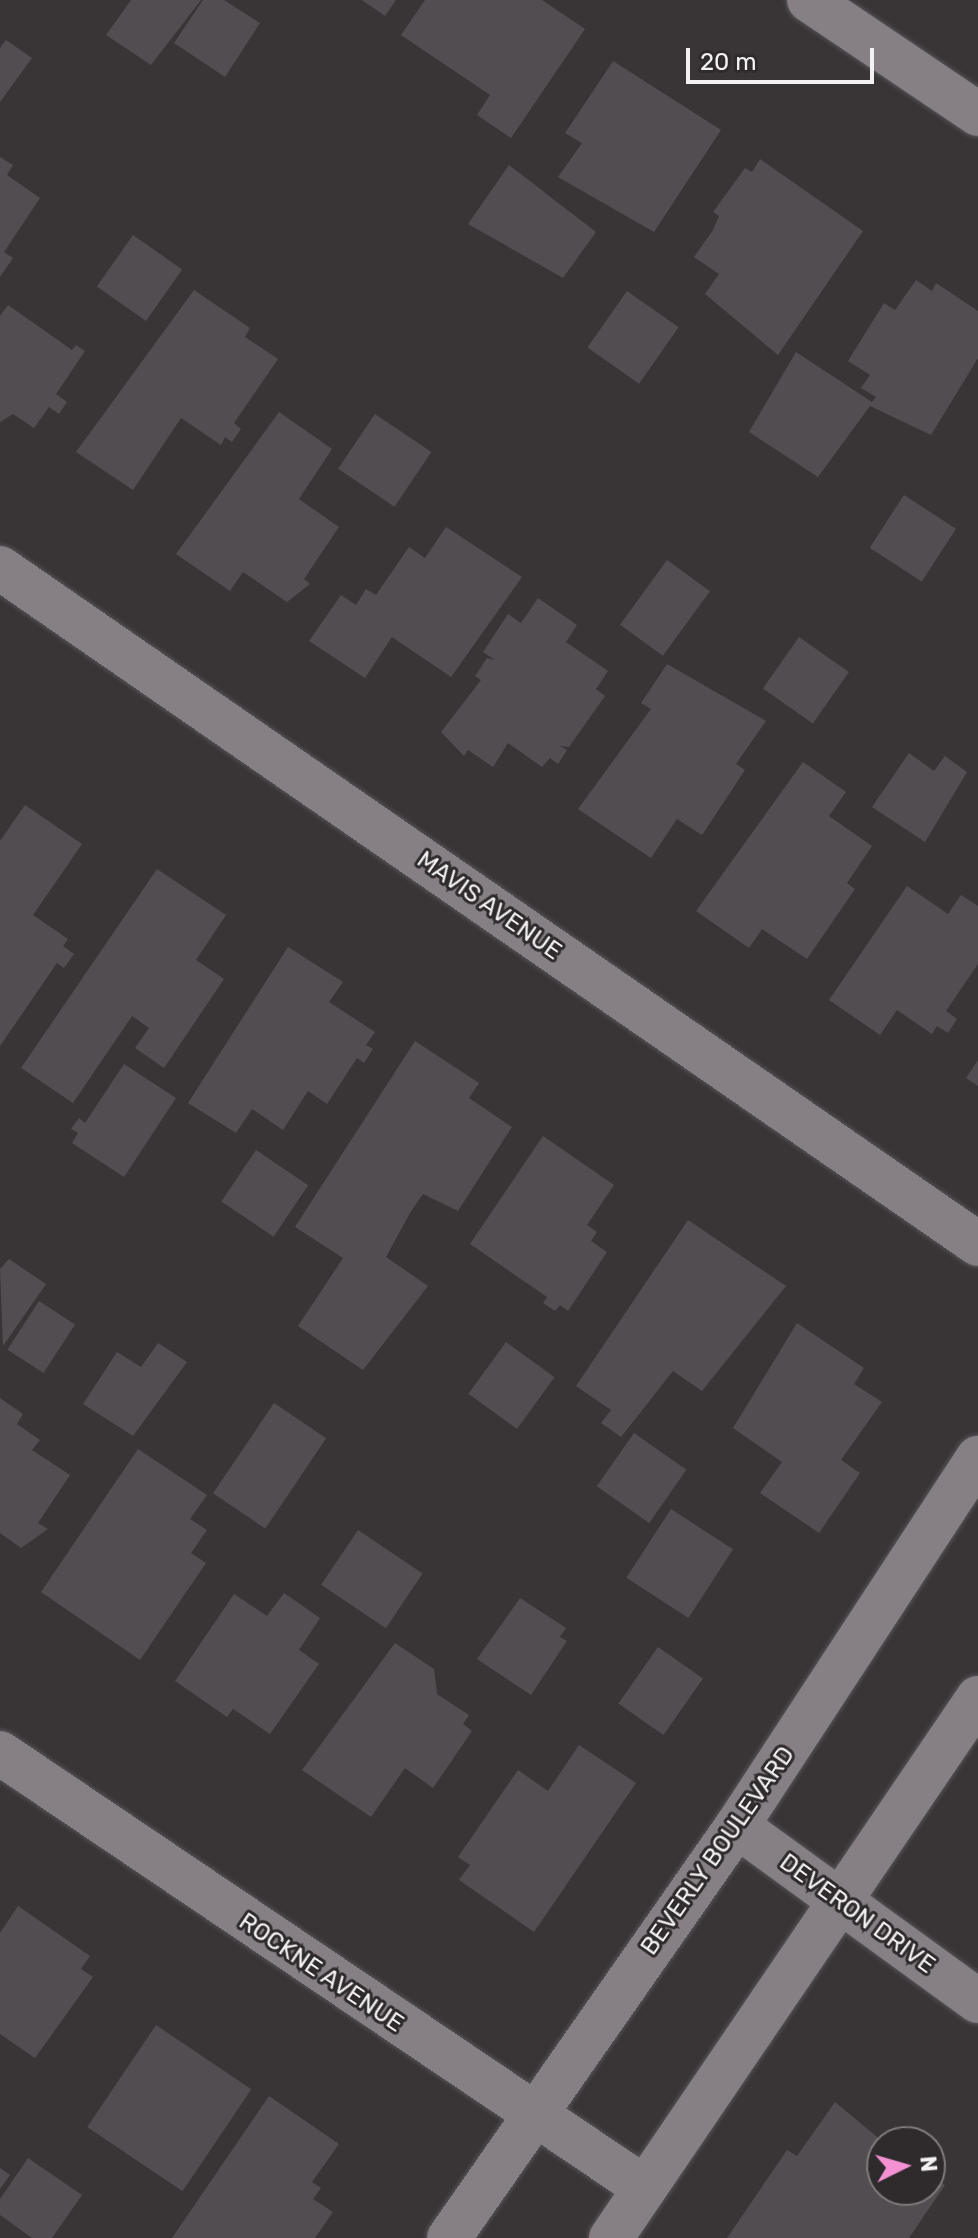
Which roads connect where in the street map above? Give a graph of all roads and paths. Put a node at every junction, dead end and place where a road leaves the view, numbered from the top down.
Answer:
1 (809, 0) edge
2 (978, 114) edge
3 (0, 568) edge
4 (978, 1244) edge
5 (978, 1458) edge
6 (978, 1698) edge
7 (0, 1753) edge
8 (737, 1826) junction
9 (840, 1902) junction
10 (978, 2001) edge
11 (533, 2115) junction
12 (645, 2188) junction
13 (449, 2238) edge
14 (611, 2238) edge

1 - 2 street
3 - 4 street, MAVIS AVENUE
5 - 8 street, BEVERLY BOULEVARD
6 - 9 street
7 - 11 street, ROCKNE AVENUE
8 - 9 street, DEVERON DRIVE
8 - 11 street, BEVERLY BOULEVARD
9 - 10 street, DEVERON DRIVE
9 - 12 street
11 - 12 street, ROCKNE AVENUE
11 - 13 street, BEVERLY BOULEVARD
12 - 14 street

